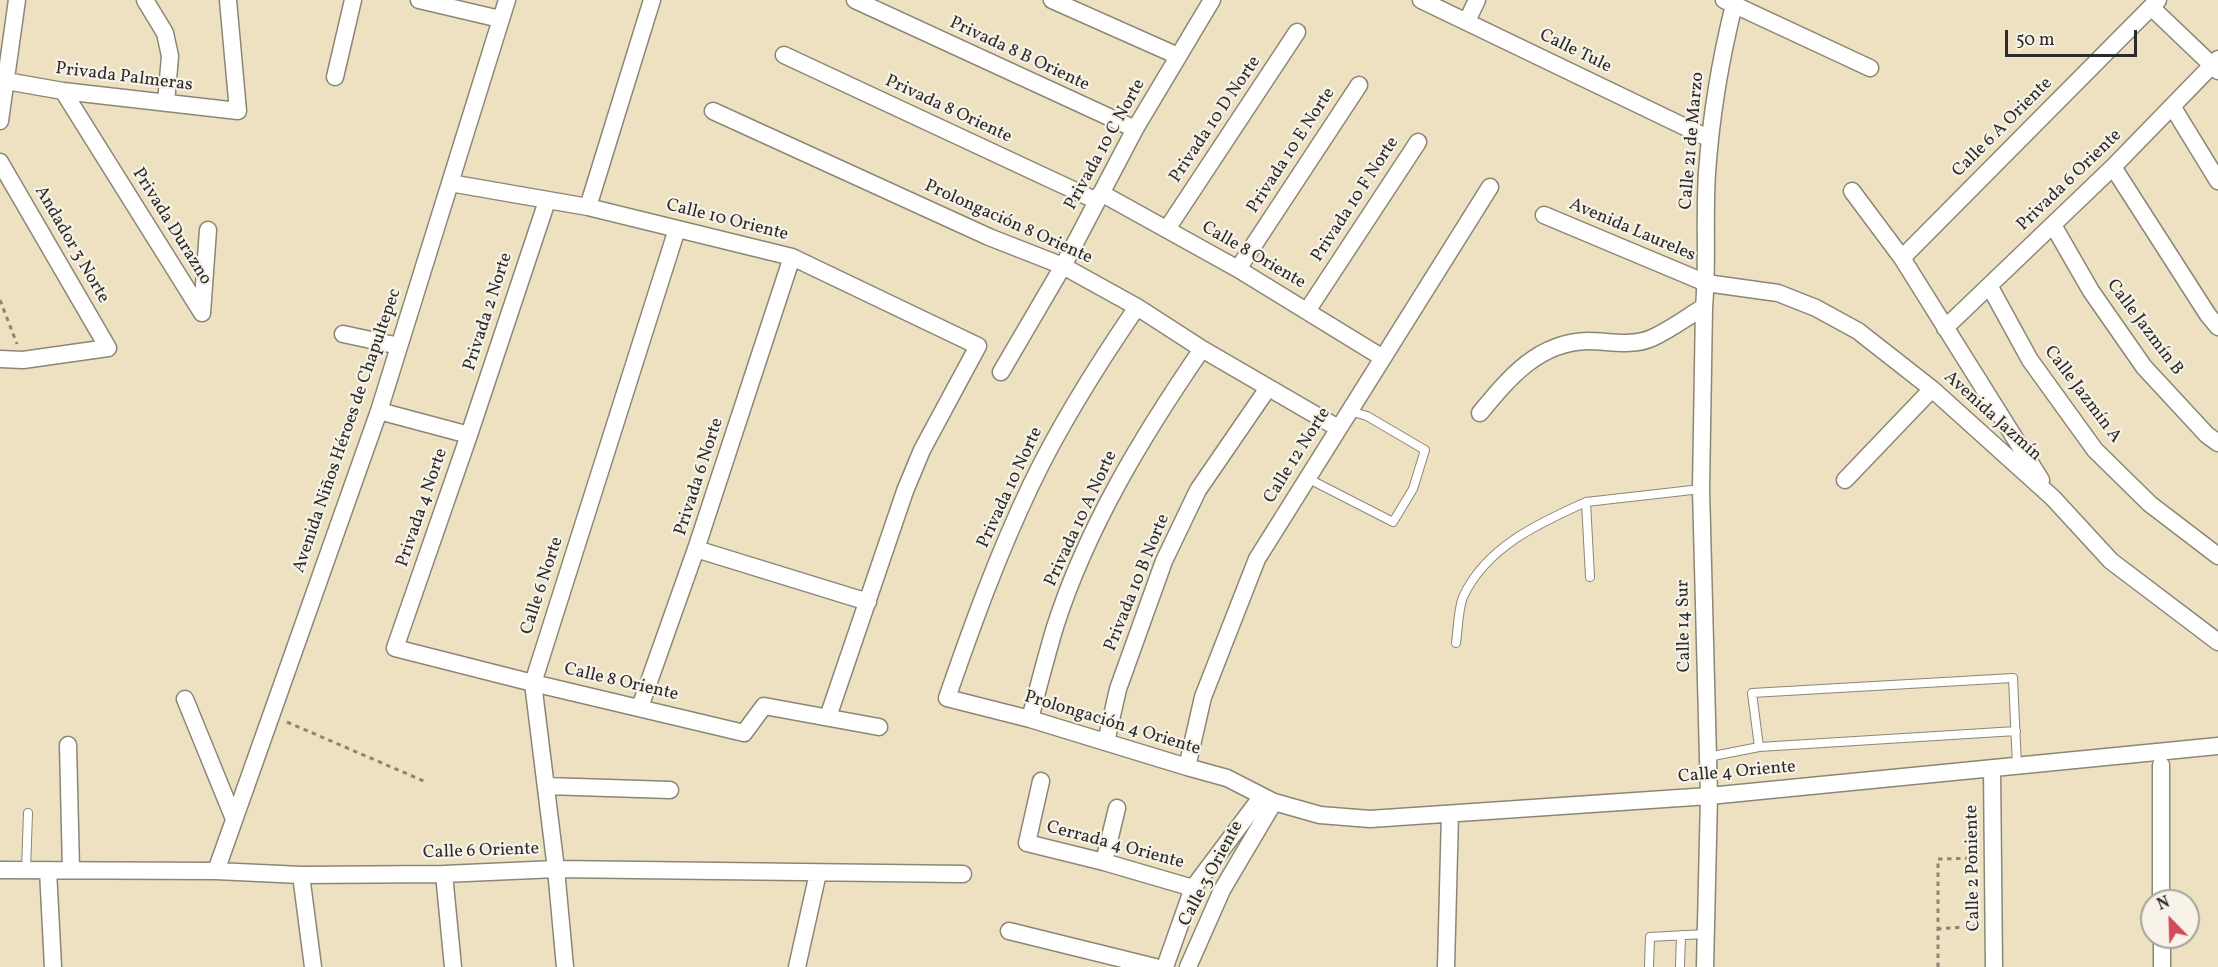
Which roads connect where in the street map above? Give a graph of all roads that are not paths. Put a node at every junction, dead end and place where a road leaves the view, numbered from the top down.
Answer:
1 (17, 0) edge
2 (145, 0) edge
3 (228, 0) edge
4 (353, 0) edge
5 (419, 0) edge
6 (507, 0) edge
7 (652, 0) edge
8 (855, 0) edge
9 (1052, 0) edge
10 (1212, 0) edge
11 (1422, 0) edge
12 (1477, 0) edge
13 (1729, 2) edge
14 (2155, 4) edge
15 (500, 20) junction
16 (1467, 21) junction
17 (1297, 32) dead end
18 (784, 56) dead end
19 (1178, 56) junction
20 (2216, 65) edge
21 (1870, 68) dead end
22 (335, 77) dead end
23 (6, 81) junction
24 (1359, 85) dead end
25 (63, 91) junction
26 (166, 103) junction
27 (2172, 106) junction
28 (712, 111) dead end
29 (0, 121) edge
30 (1135, 129) junction
31 (1710, 139) junction
32 (1418, 142) dead end
33 (0, 162) edge
34 (2113, 167) junction
35 (2218, 182) edge
36 (450, 183) junction
37 (1490, 187) dead end
38 (1852, 191) dead end
39 (1099, 197) junction
40 (547, 201) junction
41 (588, 207) junction
42 (1544, 215) dead end
43 (2053, 225) junction
44 (677, 229) junction
45 (1167, 229) junction
46 (208, 230) dead end
47 (792, 257) junction
48 (1902, 258) junction
49 (1063, 266) junction
50 (1238, 269) junction
51 (1706, 283) junction
52 (1989, 287) junction
53 (1137, 307) junction
54 (1704, 307) junction
55 (1308, 311) junction
56 (2218, 327) edge
57 (1945, 328) junction
58 (343, 334) dead end
59 (399, 346) junction
60 (1202, 350) junction
61 (1383, 358) junction
62 (0, 359) edge
63 (1001, 372) dead end
64 (1268, 388) junction
65 (1932, 389) junction
66 (379, 411) junction
67 (1349, 411) junction
68 (1480, 413) dead end
69 (1338, 428) junction
70 (469, 435) junction
71 (2218, 443) edge
72 (1306, 478) junction
73 (1845, 480) dead end
74 (1701, 489) junction
75 (2053, 498) junction
76 (1586, 502) junction
77 (696, 549) junction
78 (2218, 556) edge
79 (1590, 577) dead end
80 (868, 602) junction
81 (2218, 642) edge
82 (1456, 643) dead end
83 (395, 648) joint
84 (533, 683) junction
85 (947, 698) joint
86 (185, 699) dead end
87 (640, 707) junction
88 (828, 717) junction
89 (1030, 719) junction
90 (879, 727) dead end
91 (2016, 731) junction
92 (1106, 742) junction
93 (68, 745) dead end
94 (2218, 746) edge
95 (1759, 747) junction
96 (1708, 757) junction
97 (2161, 765) dead end
98 (2017, 766) junction
99 (1187, 768) junction
100 (1992, 768) junction
101 (1041, 781) dead end
102 (546, 786) junction
103 (670, 790) dead end
104 (1709, 796) junction
105 (1268, 799) junction
106 (1117, 808) dead end
107 (28, 813) dead end
108 (1450, 814) junction
109 (234, 819) junction
110 (1104, 862) junction
111 (556, 869) junction
112 (0, 870) edge
113 (27, 870) junction
114 (48, 870) junction
115 (71, 870) junction
116 (216, 871) junction
117 (818, 873) junction
118 (444, 874) junction
119 (963, 874) dead end
120 (301, 875) junction
121 (1193, 888) junction
122 (2162, 889) edge
123 (1009, 931) dead end
124 (1705, 934) junction
125 (1681, 935) junction
126 (2162, 949) edge
127 (53, 967) edge
128 (313, 967) edge
129 (453, 967) edge
130 (565, 967) edge
131 (797, 967) edge
132 (1155, 967) edge
133 (1164, 967) edge
134 (1188, 967) edge
135 (1446, 967) edge
136 (1649, 967) edge
137 (1680, 967) edge
138 (1705, 967) edge
139 (1994, 967) edge
140 (2162, 967) edge

1 - 23 street
2 - 26 street
3 - 26 street, Privada Palmeras
4 - 22 street
5 - 15 street
6 - 15 street, Avenida Niños Héroes de Chapultepec
7 - 41 street
8 - 30 street, Privada 8 B Oriente
9 - 19 street
10 - 19 street, Privada 10 C Norte
11 - 16 street, Calle Tule
12 - 16 street
13 - 21 street
13 - 31 street, Calle 21 de Marzo
14 - 20 street
14 - 48 street, Calle 6 A Oriente
15 - 36 street, Avenida Niños Héroes de Chapultepec
16 - 31 street, Calle Tule
17 - 45 street, Privada 10 D Norte
18 - 39 street, Privada 8 Oriente
19 - 30 street, Privada 10 C Norte
20 - 27 street, Privada 6 Oriente
23 - 25 street, Privada Palmeras
23 - 29 street
24 - 50 street, Privada 10 E Norte
25 - 26 street, Privada Palmeras
25 - 46 street, Privada Durazno
27 - 34 street, Privada 6 Oriente
27 - 35 street
28 - 49 street, Prolongación 8 Oriente
30 - 39 street, Privada 10 C Norte
31 - 51 street, Calle 21 de Marzo
32 - 55 street, Privada 10 F Norte
33 - 62 street, Andador 3 Norte
34 - 43 street, Privada 6 Oriente
34 - 56 street
36 - 40 street, Calle 10 Oriente
36 - 59 street, Avenida Niños Héroes de Chapultepec
37 - 61 street, Calle 12 Norte
38 - 48 street
39 - 45 street, Calle 8 Oriente
39 - 49 street, Privada 10 C Norte
40 - 41 street, Calle 10 Oriente
40 - 70 street, Privada 2 Norte
41 - 44 street, Calle 10 Oriente
42 - 51 street, Avenida Laureles
43 - 52 street, Privada 6 Oriente
43 - 71 street, Calle Jazmín B
44 - 47 street, Calle 10 Oriente
44 - 84 street, Calle 6 Norte
45 - 50 street, Calle 8 Oriente
47 - 77 street, Privada 6 Norte
47 - 80 street, Calle 10 Oriente
48 - 57 street
49 - 53 street, Prolongación 8 Oriente
49 - 63 street, Privada 10 C Norte
50 - 55 street, Calle 8 Oriente
51 - 54 street, Calle 14 Sur
51 - 65 street, Avenida Jazmín
52 - 57 street, Privada 6 Oriente
52 - 78 street, Calle Jazmín A
53 - 60 street, Prolongación 8 Oriente
53 - 85 street, Privada 10 Norte
54 - 68 street
54 - 74 street, Calle 14 Sur
55 - 61 street, Calle 8 Oriente
57 - 75 street
58 - 59 street
59 - 66 street, Avenida Niños Héroes de Chapultepec
60 - 64 street, Prolongación 8 Oriente
60 - 89 street, Privada 10 A Norte
61 - 67 street, Calle 12 Norte
64 - 69 street, Prolongación 8 Oriente
64 - 92 street, Privada 10 B Norte
65 - 73 street
65 - 75 street, Avenida Jazmín
66 - 70 street, Privada 4 Norte
66 - 109 street, Avenida Niños Héroes de Chapultepec
67 - 69 street, Calle 12 Norte
67 - 72 lane
69 - 72 street, Calle 12 Norte
70 - 83 street, Privada 4 Norte
72 - 99 street, Calle 12 Norte
74 - 76 lane
74 - 96 street, Calle 14 Sur
75 - 81 street, Avenida Jazmín
76 - 79 lane
76 - 82 lane
77 - 80 street
77 - 87 street, Privada 6 Norte
80 - 88 street
83 - 84 street, Calle 8 Oriente
84 - 87 street, Calle 8 Oriente
84 - 102 street, Calle 6 Norte
85 - 89 street, Prolongación 4 Oriente
86 - 109 street
87 - 88 street, Calle 8 Oriente
88 - 90 street, Calle 8 Oriente
89 - 92 street, Prolongación 4 Oriente
91 - 95 lane
91 - 95 lane
91 - 98 lane
92 - 99 street, Prolongación 4 Oriente
93 - 115 street
94 - 98 street, Calle 4 Oriente
95 - 96 lane
96 - 104 street, Calle 14 Sur
97 - 122 street
98 - 100 street, Calle 4 Oriente
99 - 105 street, Prolongación 4 Oriente
100 - 104 street, Calle 4 Oriente
100 - 139 street, Calle 2 Poniente
101 - 110 street, Cerrada 4 Oriente
102 - 103 street
102 - 111 street, Calle 6 Norte
104 - 108 street, Calle 4 Oriente
104 - 124 street, Calle 14 Sur
105 - 108 street, Calle 4 Oriente
105 - 121 street
105 - 134 street, Calle 3 Oriente
106 - 110 street
107 - 113 lane
108 - 135 street
109 - 116 street, Avenida Niños Héroes de Chapultepec
110 - 121 street, Cerrada 4 Oriente
111 - 117 street, Calle 6 Oriente
111 - 118 street, Calle 6 Oriente
111 - 130 street, Calle 6 Norte
112 - 113 street, Calle 6 Oriente
113 - 114 street, Calle 6 Oriente
114 - 115 street, Calle 6 Oriente
114 - 127 street
115 - 116 street, Calle 6 Oriente
116 - 120 street, Calle 6 Oriente
117 - 119 street, Calle 6 Oriente
117 - 131 street
118 - 120 street, Calle 6 Oriente
118 - 129 street
120 - 128 street
121 - 133 street
123 - 132 street
124 - 125 lane
124 - 138 street, Calle 14 Sur
125 - 136 lane
125 - 137 lane
126 - 140 street

